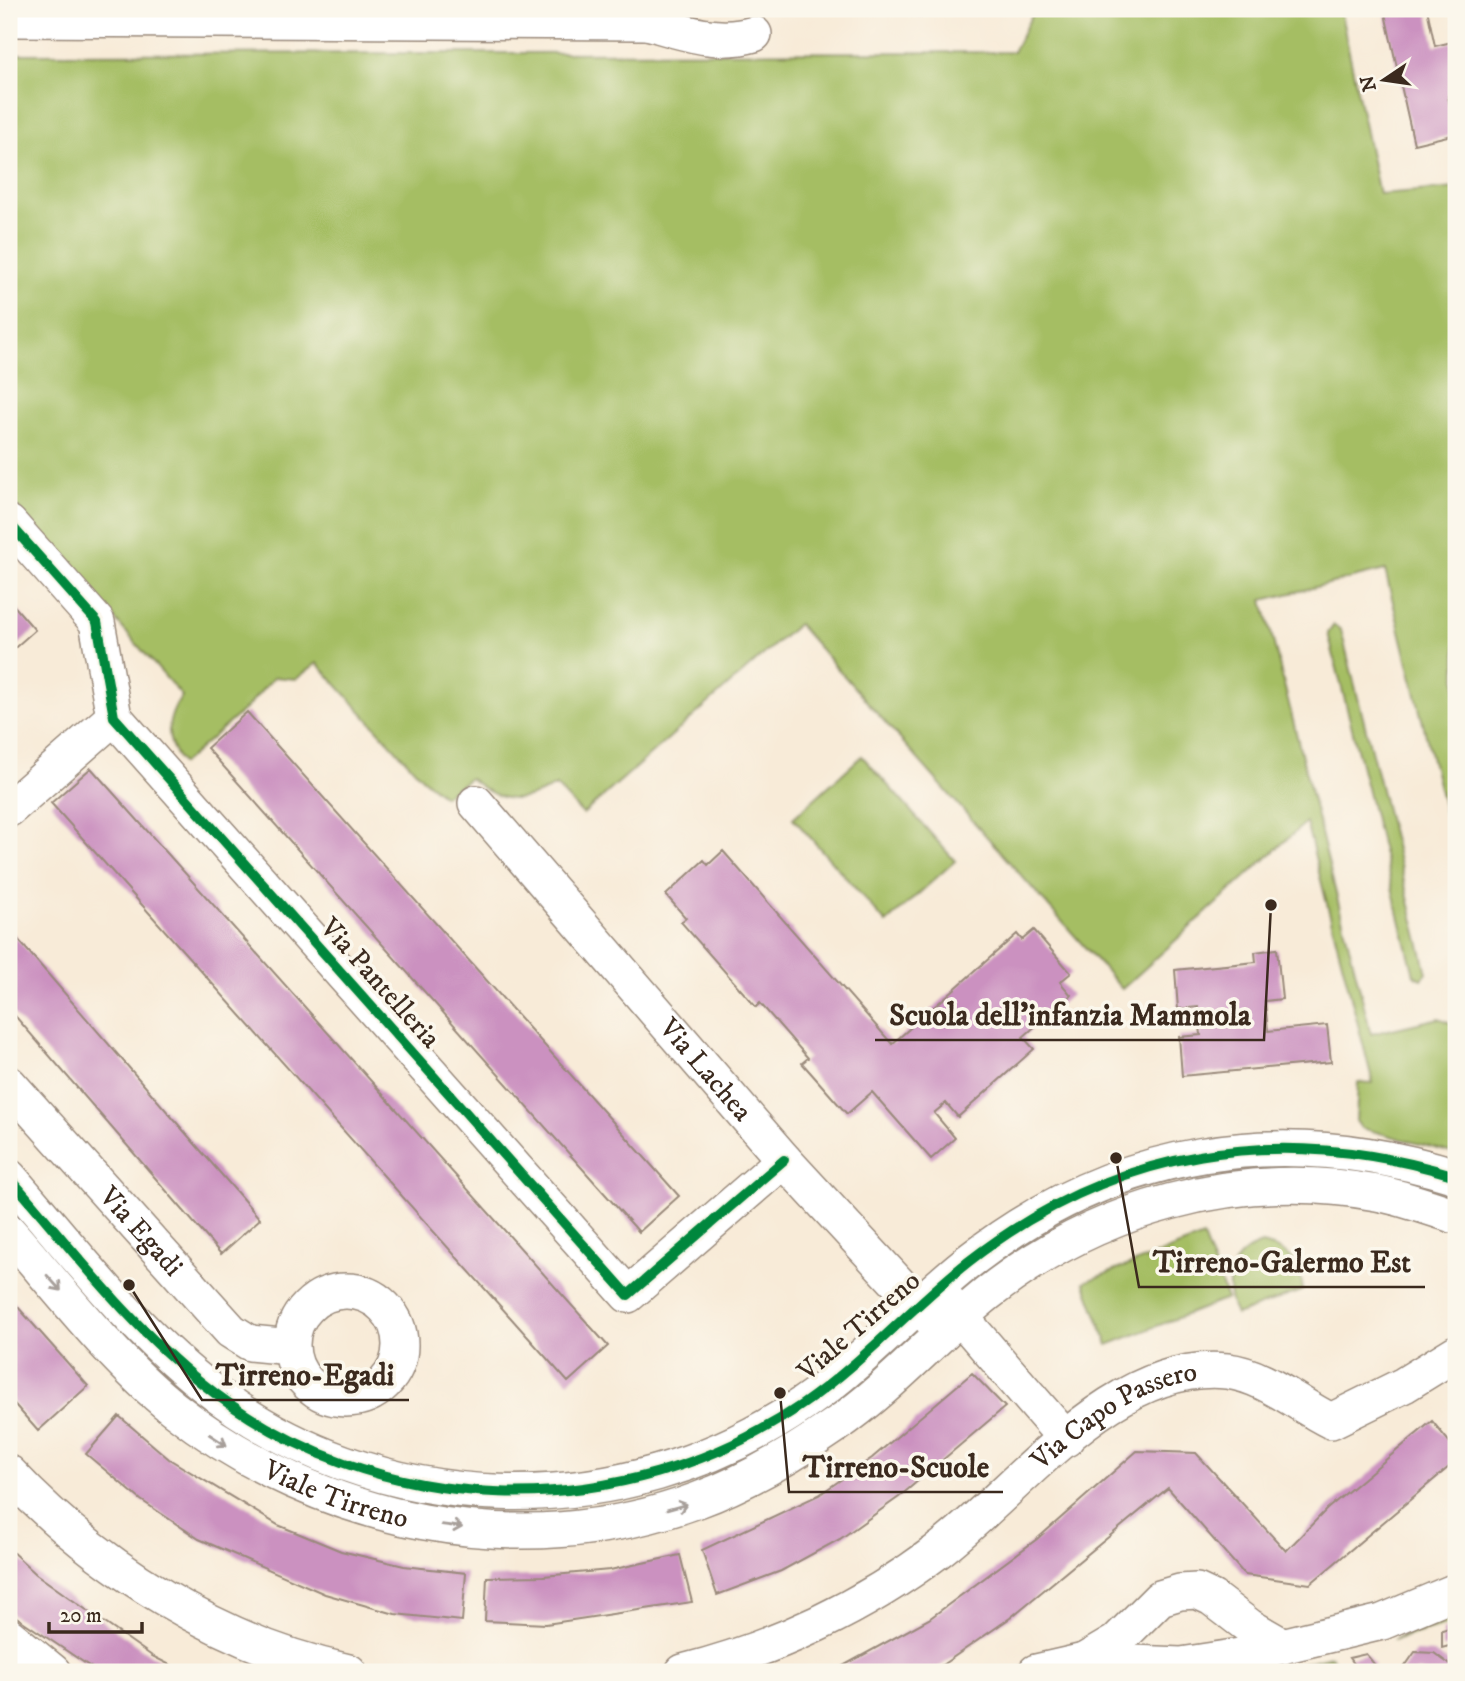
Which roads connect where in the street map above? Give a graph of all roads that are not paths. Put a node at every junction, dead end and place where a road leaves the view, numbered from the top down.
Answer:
1 (647, 15) edge
2 (9, 19) edge
3 (754, 34) dead end
4 (9, 523) edge
5 (114, 717) junction
6 (476, 803) dead end
7 (9, 809) edge
8 (9, 1084) edge
9 (784, 1160) junction
10 (1456, 1176) edge
11 (9, 1177) edge
12 (1456, 1216) edge
13 (9, 1232) edge
14 (927, 1297) junction
15 (129, 1315) junction
16 (951, 1324) junction
17 (103, 1338) junction
18 (291, 1347) dead end
19 (1453, 1362) edge
20 (1066, 1438) junction
21 (9, 1473) edge
22 (1456, 1591) edge
23 (9, 1636) edge
24 (1283, 1646) junction
25 (1084, 1661) junction
26 (53, 1672) edge
27 (349, 1672) edge
28 (683, 1672) edge
29 (1036, 1672) edge

1 - 2 street
1 - 3 street
4 - 5 street
5 - 7 street
5 - 9 street, Via Pantelleria
6 - 9 street, Via Lachea
8 - 18 street, Via Egadi
9 - 14 street, Via Lachea
10 - 14 street, Viale Tirreno
11 - 15 street, Viale Tirreno
12 - 16 street, Viale Tirreno
13 -> 17 street, Viale Tirreno
14 - 15 street, Viale Tirreno
14 - 16 street, Via Lachea
15 - 17 street
17 -> 16 street, Viale Tirreno
16 - 20 street
19 - 20 street, Via Capo Passero
20 - 28 street, Via Capo Passero
21 - 27 street
22 - 24 street
23 - 26 street
24 - 25 street
24 - 25 street
25 - 29 street

